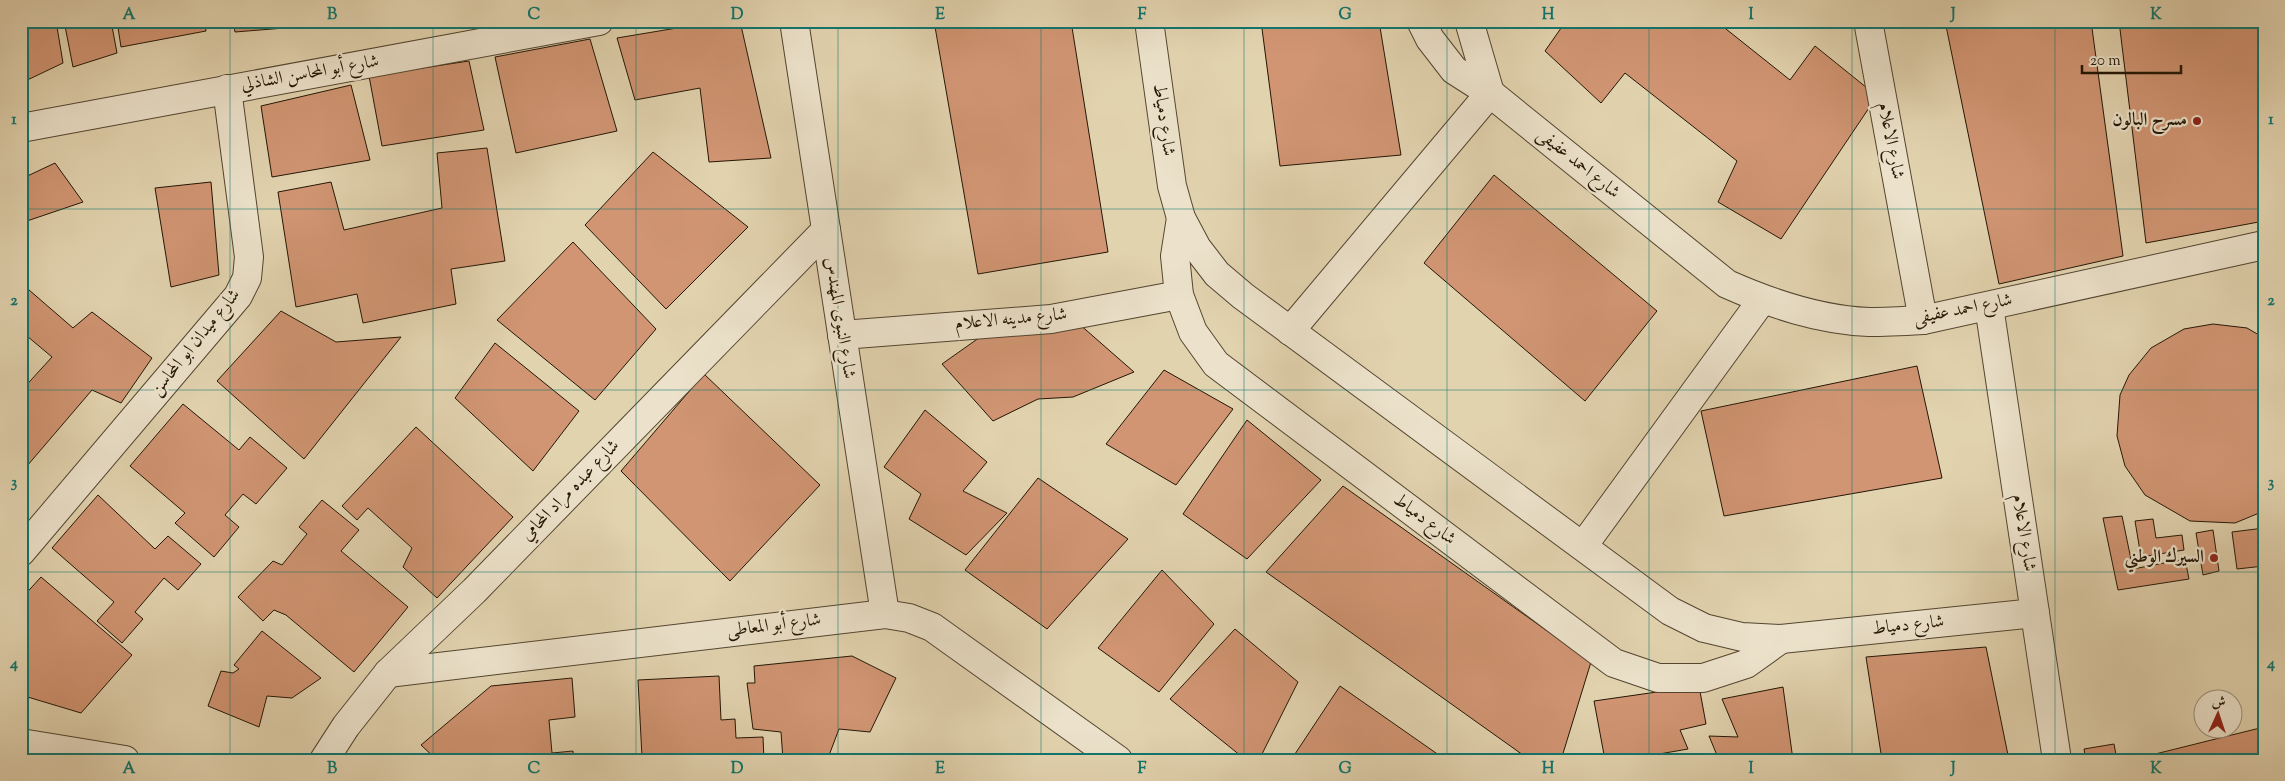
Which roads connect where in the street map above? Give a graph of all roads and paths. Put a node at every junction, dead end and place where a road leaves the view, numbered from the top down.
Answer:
1 (599, 21) edge
2 (794, 21) edge
3 (1149, 21) edge
4 (1421, 21) edge
5 (1469, 21) edge
6 (1868, 21) edge
7 (226, 89) junction
8 (1490, 93) junction
9 (21, 128) edge
10 (1182, 218) junction
11 (826, 230) junction
12 (2264, 245) edge
13 (1179, 295) junction
14 (1762, 300) junction
15 (1989, 306) junction
16 (1923, 320) junction
17 (1290, 331) junction
18 (842, 335) junction
19 (1582, 546) junction
20 (21, 552) edge
21 (2035, 613) junction
22 (885, 614) junction
23 (1781, 639) junction
24 (388, 673) junction
25 (21, 744) edge
26 (121, 759) edge
27 (125, 760) edge
28 (324, 760) edge
29 (1118, 760) edge
30 (2057, 760) edge

1 - 7 street, شارع أبو المحاسن الشاذلي
2 - 11 street, شارع النبوى المهندس
3 - 10 street, شارع دمياط
4 - 8 street, شارع احمد عفيفى
5 - 8 street
6 - 16 street, شارع الاعلام
7 - 9 street, شارع أبو المحاسن الشاذلي
7 - 20 street, شارع ميدان ابو المحاسن
8 - 14 street, شارع احمد عفيفى
8 - 17 street
10 - 13 street, شارع دمياط
10 - 17 street, شارع دمياط
11 - 18 street, شارع النبوى المهندس
11 - 24 street, شارع عبده مراد المحامي
12 - 15 street, شارع احمد عفيفى
13 - 18 street, شارع مدينه الاعلام
13 - 23 street, شارع دمياط
14 - 16 street, شارع احمد عفيفى
14 - 19 street
15 - 16 street, شارع احمد عفيفى
15 - 21 street, شارع الاعلام
17 - 19 street, شارع دمياط
18 - 22 street, شارع النبوى المهندس
19 - 23 street, شارع دمياط
21 - 23 street, شارع دمياط
21 - 30 street, شارع الاعلام
22 - 24 street, شارع أبو المعاطى
22 - 29 street, شارع أبو المعاطى
24 - 28 street, شارع عبده مراد المحامي
25 - 26 street
26 - 27 street

